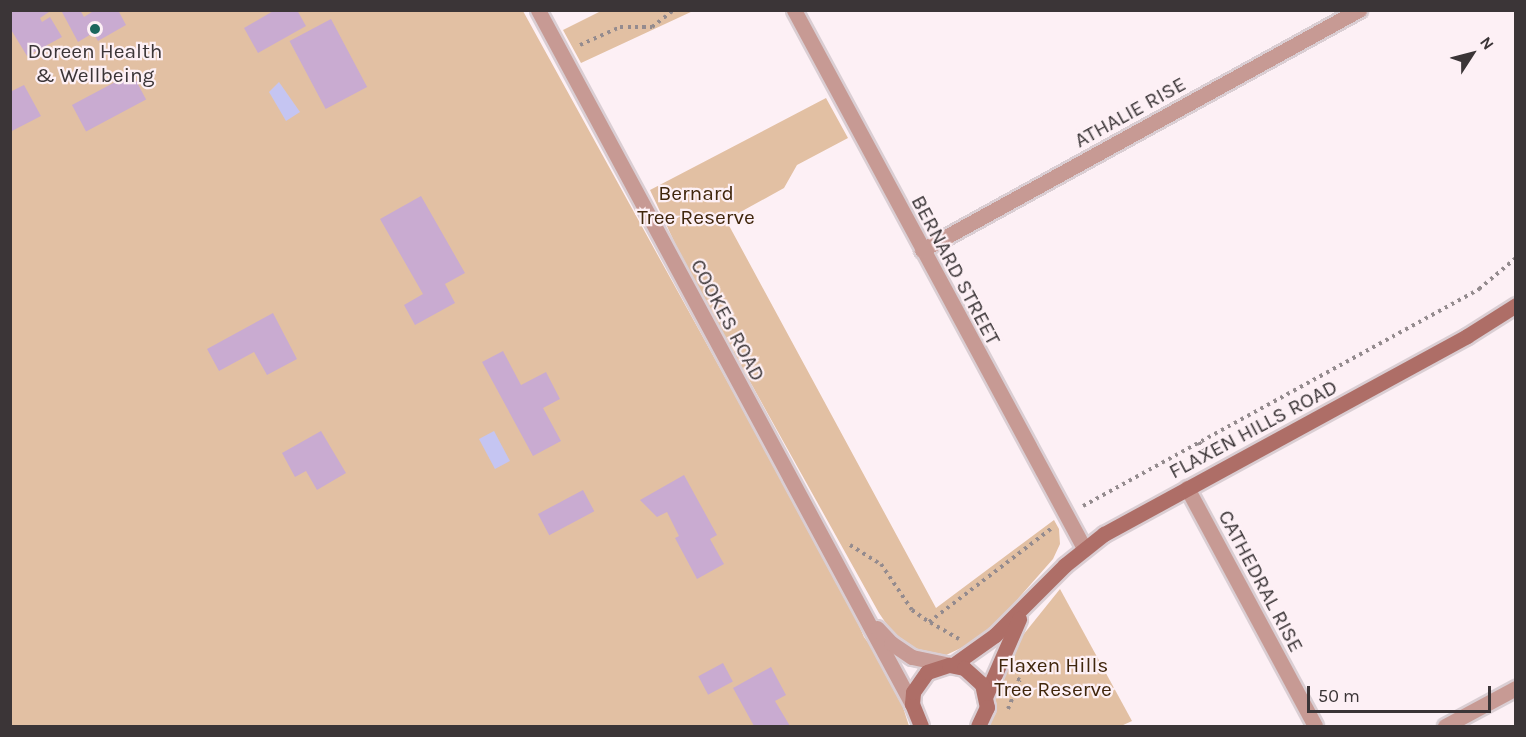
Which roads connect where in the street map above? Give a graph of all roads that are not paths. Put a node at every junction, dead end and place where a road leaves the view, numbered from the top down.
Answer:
1 (538, 10) edge
2 (794, 10) edge
3 (1359, 10) edge
4 (922, 250) junction
5 (1515, 305) edge
6 (1187, 488) junction
7 (1084, 548) junction
8 (1025, 609) junction
9 (867, 617) junction
10 (951, 665) junction
11 (1515, 688) edge
12 (986, 695) junction
13 (912, 704) junction
14 (921, 726) edge
15 (978, 726) edge
16 (1315, 726) edge
17 (1445, 726) edge

1 - 9 street, COOKES ROAD
2 - 4 street, BERNARD STREET
3 - 4 street, ATHALIE RISE
4 - 7 street, BERNARD STREET
5 - 6 street, FLAXEN HILLS ROAD
6 - 7 street, FLAXEN HILLS ROAD
6 - 16 street, CATHEDRAL RISE
7 - 8 street, FLAXEN HILLS ROAD
8 - 10 street, FLAXEN HILLS ROAD
8 - 12 street, FLAXEN HILLS ROAD
9 - 10 street, COOKES ROAD
9 - 13 street, COOKES ROAD
10 - 12 street
10 - 13 street, FLAXEN HILLS ROAD
11 - 17 street
12 - 15 street, FLAXEN HILLS ROAD
13 - 14 street

